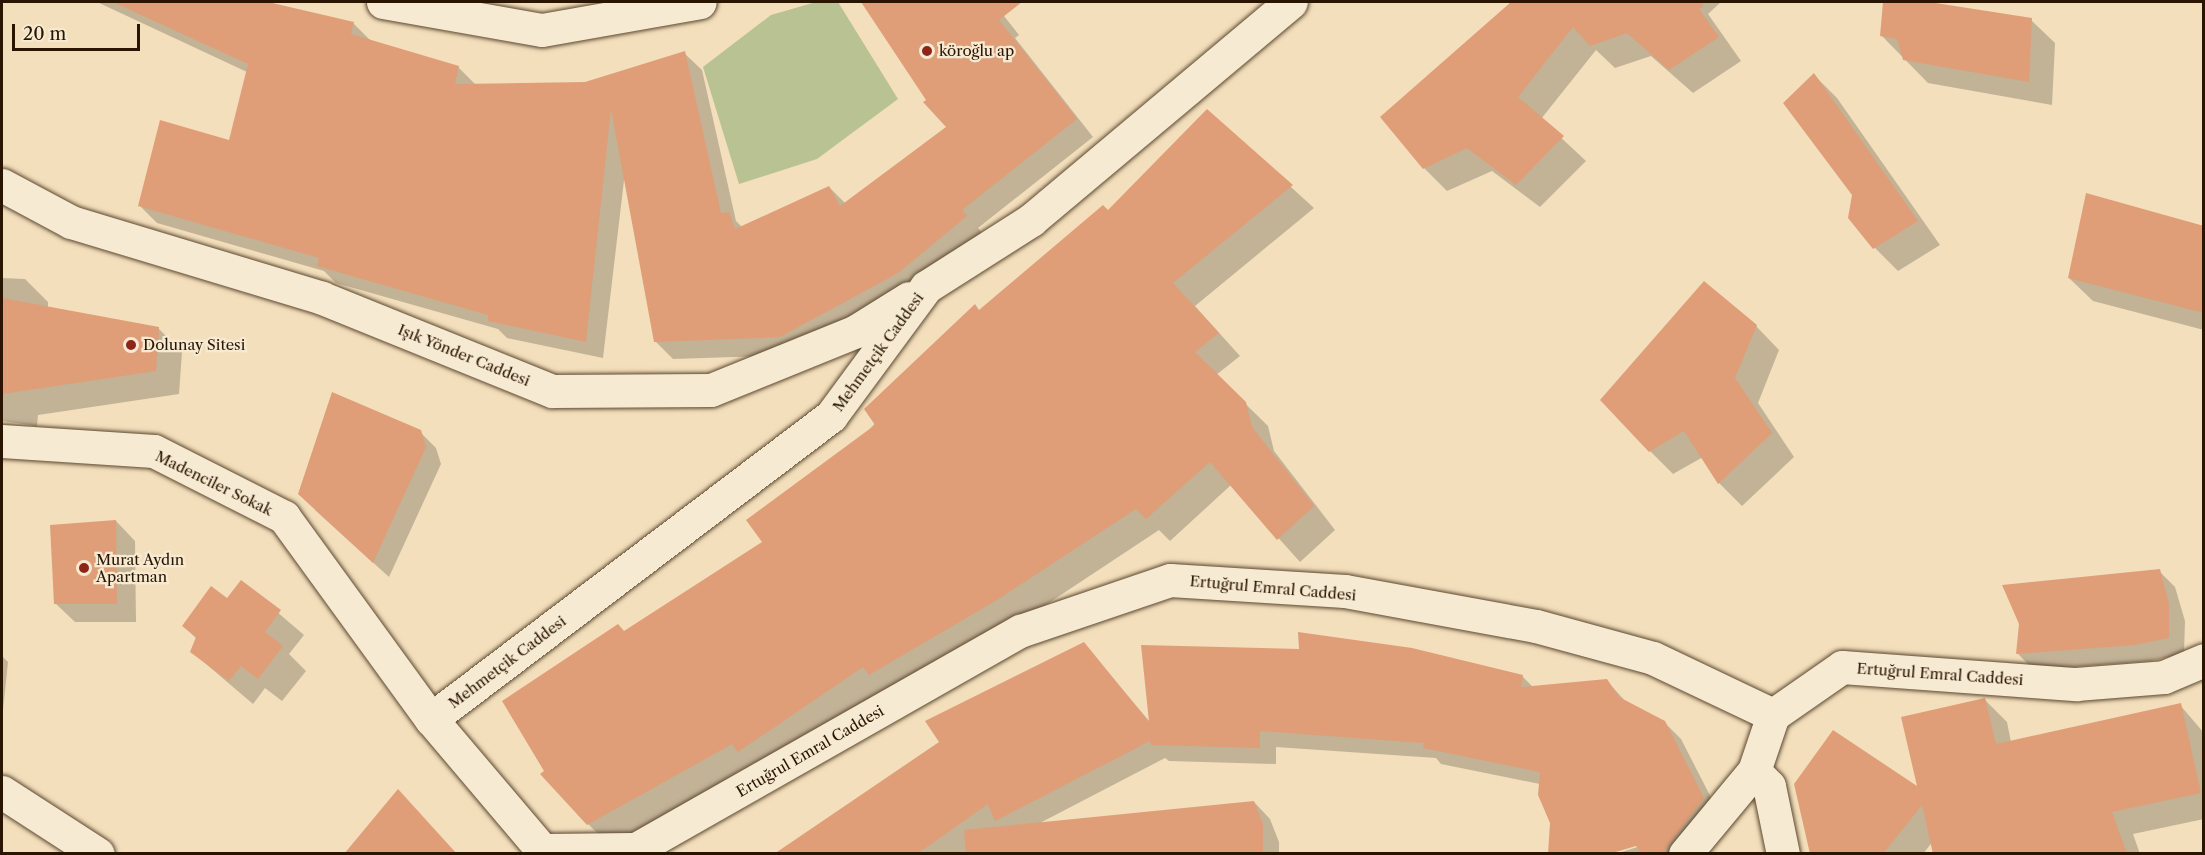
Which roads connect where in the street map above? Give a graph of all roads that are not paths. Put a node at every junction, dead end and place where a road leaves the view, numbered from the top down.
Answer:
1 (383, 2) edge
2 (700, 2) edge
3 (1291, 2) edge
4 (2, 185) edge
5 (926, 287) junction
6 (2, 441) edge
7 (2204, 660) edge
8 (1773, 715) junction
9 (431, 719) junction
10 (1754, 771) junction
11 (2, 792) edge
12 (98, 854) edge
13 (1685, 854) edge
14 (1783, 854) edge

1 - 2 street
3 - 5 street, Mehmetçik Caddesi
4 - 5 street, Işık Yönder Caddesi
5 - 9 street, Mehmetçik Caddesi
6 - 9 street, Madenciler Sokak
7 - 8 street, Ertuğrul Emral Caddesi
8 - 9 street, Ertuğrul Emral Caddesi
8 - 10 street
10 - 13 street
10 - 14 street
11 - 12 street

